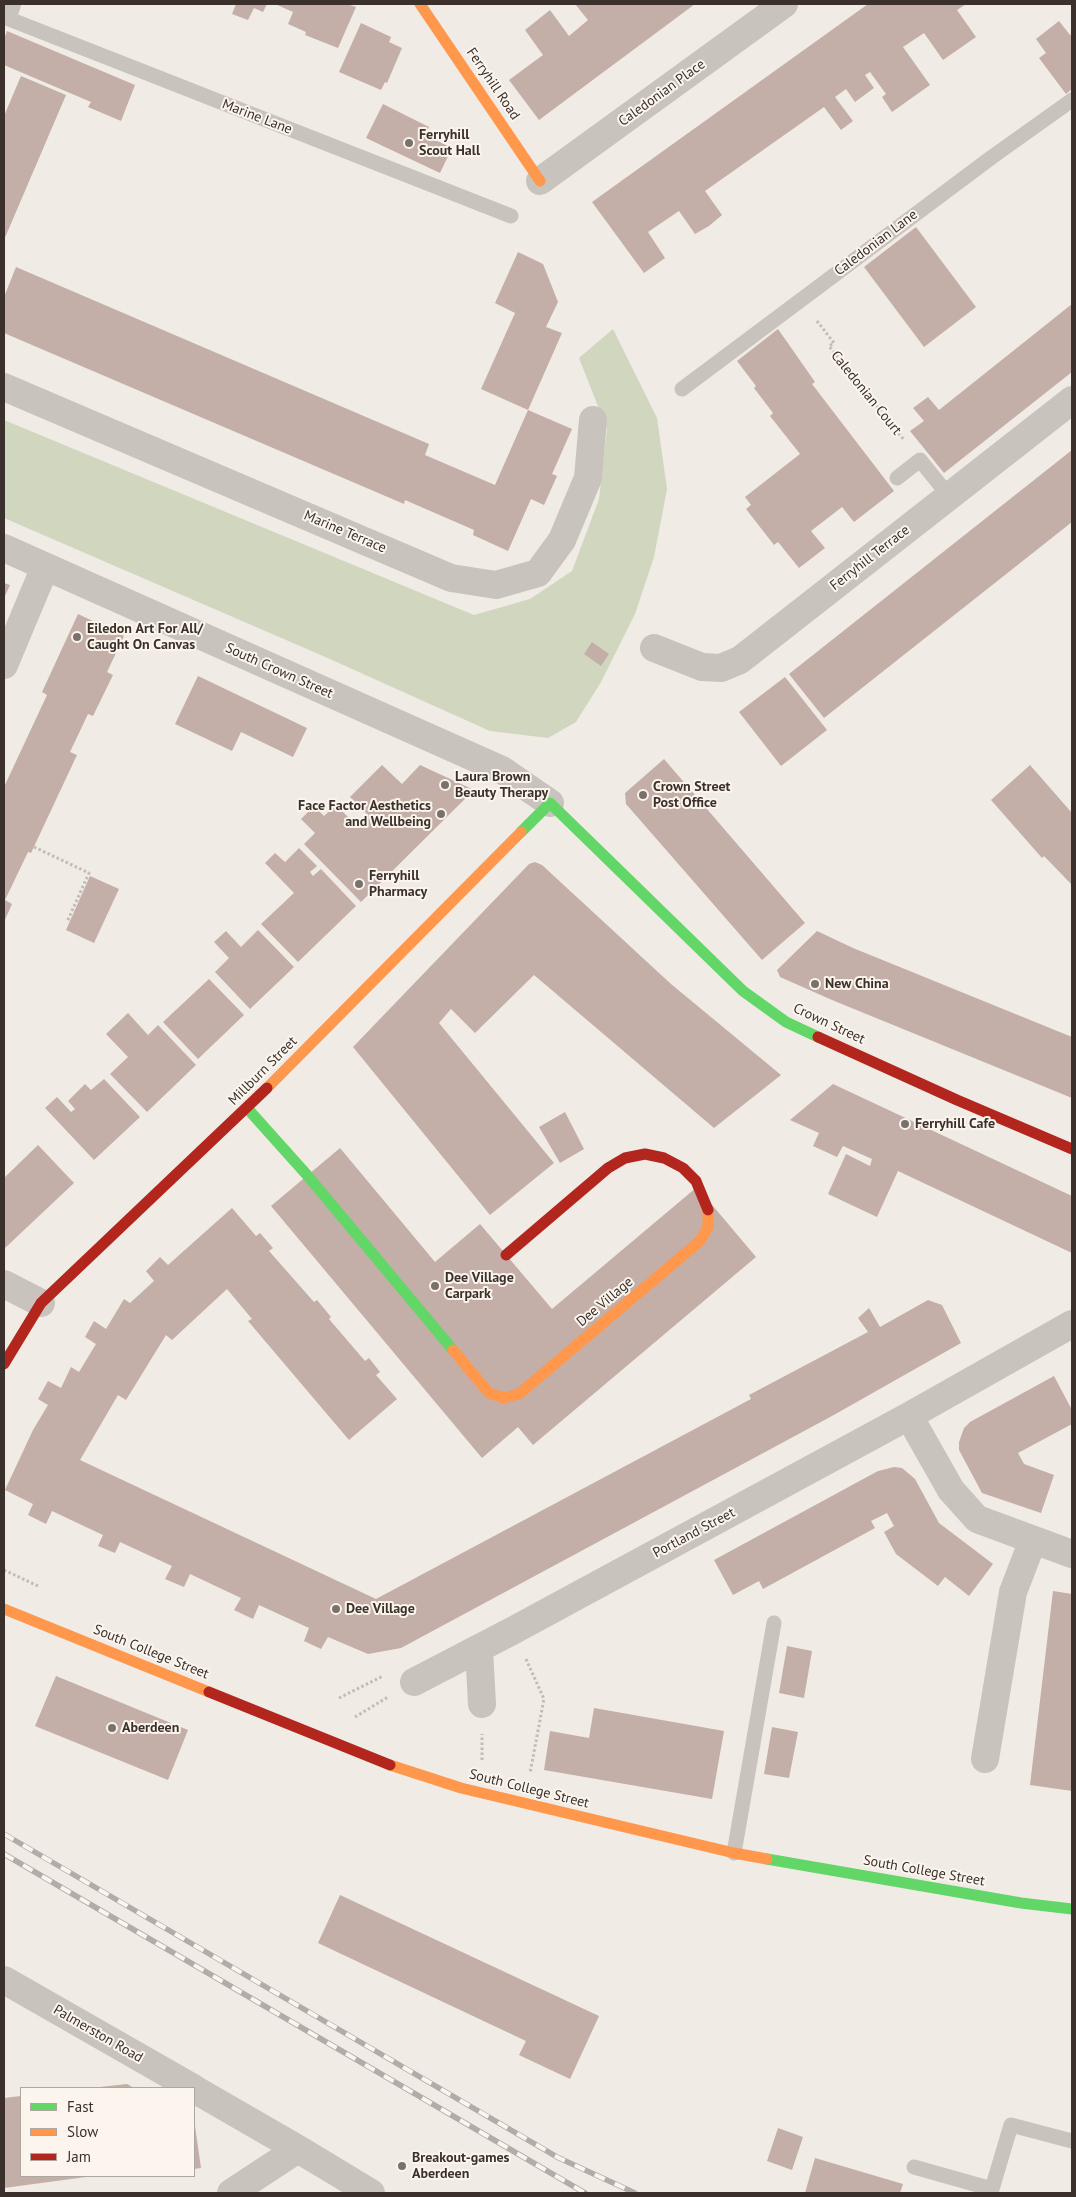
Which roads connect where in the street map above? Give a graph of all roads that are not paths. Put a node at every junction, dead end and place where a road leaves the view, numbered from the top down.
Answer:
1 (7, 4) edge
2 (420, 4) edge
3 (784, 4) edge
4 (4, 12) edge
5 (4, 17) edge
6 (1072, 100) edge
7 (540, 181) joint
8 (511, 216) dead end
9 (4, 387) edge
10 (682, 389) dead end
11 (1072, 400) edge
12 (593, 420) dead end
13 (897, 478) dead end
14 (949, 496) junction
15 (4, 548) edge
16 (45, 567) junction
17 (654, 648) dead end
18 (4, 665) edge
19 (550, 803) junction
20 (247, 1108) junction
21 (1072, 1149) edge
22 (506, 1255) dead end
23 (4, 1284) edge
24 (42, 1303) junction
25 (1072, 1324) edge
26 (4, 1364) edge
27 (909, 1416) junction
28 (1032, 1540) junction
29 (1072, 1554) edge
30 (4, 1609) edge
31 (774, 1623) dead end
32 (479, 1649) junction
33 (414, 1682) road end
34 (482, 1704) dead end
35 (985, 1759) dead end
36 (734, 1853) junction
37 (1072, 1910) edge
38 (4, 1980) edge
39 (190, 2087) edge
40 (195, 2090) edge
41 (1072, 2141) edge
42 (298, 2149) junction
43 (914, 2167) dead end
44 (231, 2193) edge
45 (371, 2193) edge

1 - 4 street
2 - 7 street, Ferryhill Road
3 - 7 street, Caledonian Place
5 - 8 lane, Marine Lane
6 - 10 lane, Caledonian Lane
9 - 12 street, Marine Terrace
11 - 14 street, Ferryhill Terrace
13 - 14 lane
14 - 17 street, Ferryhill Terrace
15 - 16 street, South Crown Street
16 - 18 street
16 - 19 street, South Crown Street
19 - 20 street, Millburn Street
19 - 21 street, Crown Street
20 - 22 street, Dee Village
20 - 24 street, Millburn Street
23 - 24 street
24 - 26 street, Millburn Street
25 - 27 street, Portland Street
27 - 28 street
27 - 32 street, Portland Street
28 - 29 street
28 - 35 street
30 - 36 street, South College Street
31 - 36 lane
32 - 33 street, Portland Street
32 - 34 street
36 - 37 street, South College Street
38 - 39 street, Palmerston Road
40 - 42 street, Palmerston Road
41 - 43 lane
42 - 44 street
42 - 45 street, Palmerston Road

